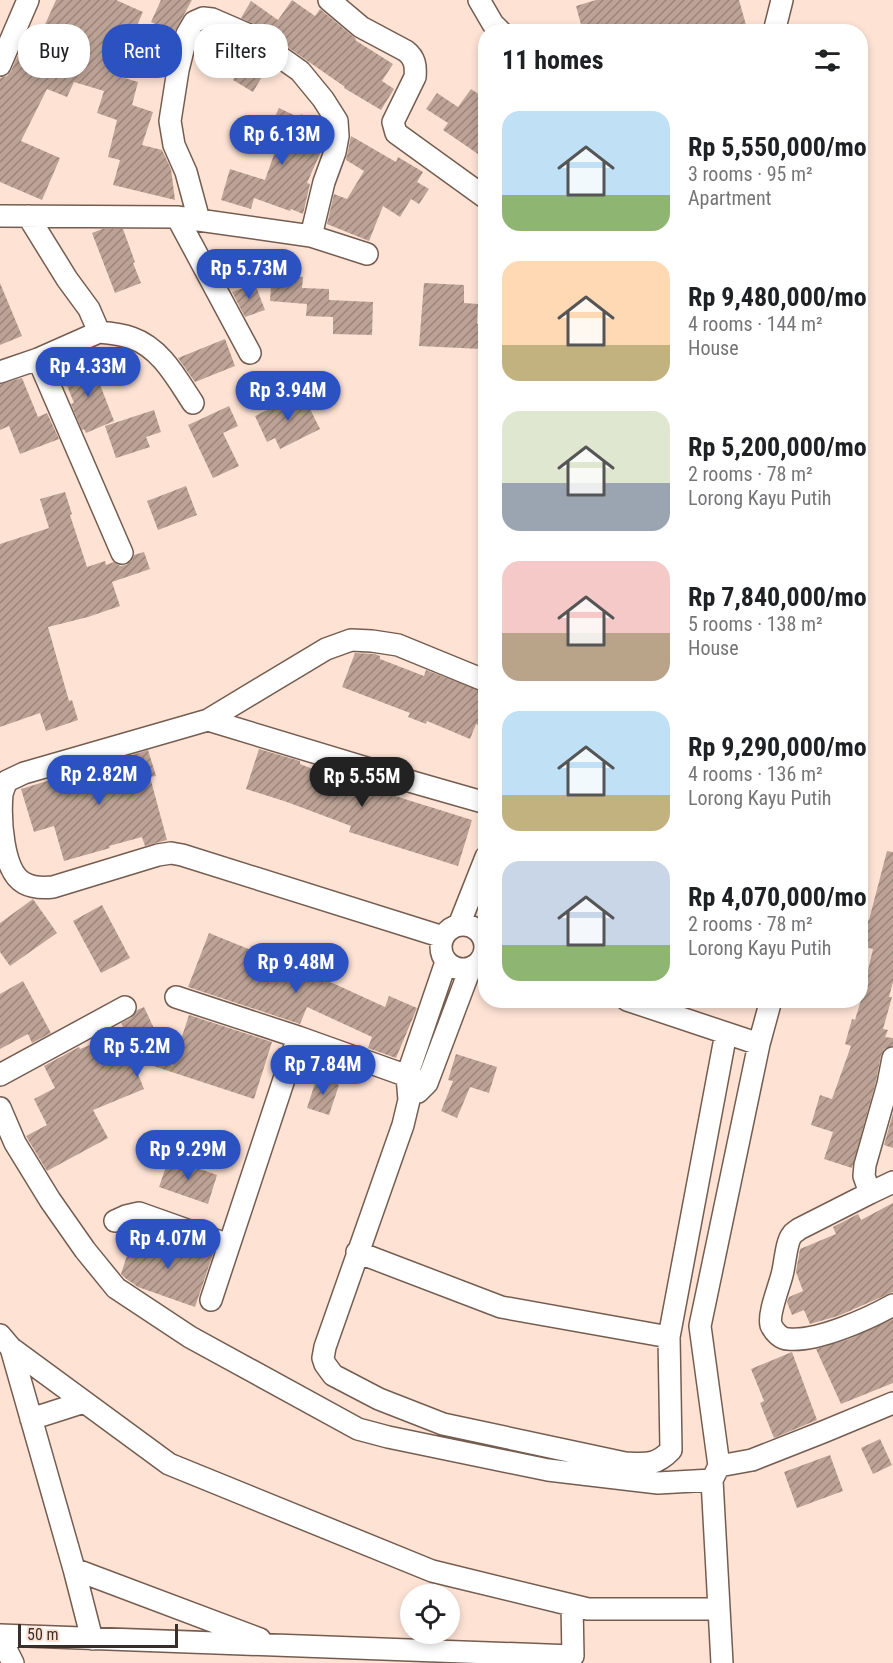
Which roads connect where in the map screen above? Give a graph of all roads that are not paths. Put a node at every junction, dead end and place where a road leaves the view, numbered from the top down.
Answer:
1 (28, 0) edge
2 (329, 0) edge
3 (479, 0) edge
4 (782, 0) edge
5 (493, 24) edge
6 (776, 24) edge
7 (0, 65) edge
8 (478, 192) edge
9 (0, 216) edge
10 (28, 216) junction
11 (177, 217) junction
12 (200, 220) junction
13 (311, 236) junction
14 (367, 254) dead end
15 (99, 332) junction
16 (250, 353) dead end
17 (38, 359) junction
18 (0, 372) edge
19 (193, 403) dead end
20 (122, 553) dead end
21 (478, 678) edge
22 (208, 720) junction
23 (478, 800) edge
24 (478, 874) edge
25 (451, 931) junction
26 (478, 931) edge
27 (447, 962) junction
28 (478, 964) edge
29 (470, 969) junction
30 (176, 997) dead end
31 (125, 1006) dead end
32 (651, 1008) edge
33 (769, 1008) edge
34 (726, 1033) junction
35 (298, 1037) junction
36 (759, 1044) junction
37 (893, 1058) edge
38 (0, 1075) edge
39 (417, 1079) junction
40 (0, 1108) edge
41 (893, 1182) edge
42 (870, 1193) junction
43 (115, 1221) dead end
44 (230, 1245) junction
45 (357, 1252) junction
46 (211, 1300) dead end
47 (893, 1305) edge
48 (669, 1337) junction
49 (5, 1342) edge
50 (84, 1402) junction
51 (893, 1403) edge
52 (31, 1419) junction
53 (715, 1473) junction
54 (74, 1569) junction
55 (572, 1605) junction
56 (718, 1609) junction
57 (0, 1636) edge
58 (92, 1639) junction
59 (277, 1646) junction
60 (573, 1659) edge
61 (13, 1663) edge
62 (722, 1663) edge

1 - 7 street
2 - 8 street
3 - 5 street
4 - 6 street
9 - 10 street
10 - 11 street
10 - 15 street
11 - 12 street
11 - 16 street
12 - 13 street
12 - 13 street
13 - 14 street
15 - 17 street
15 - 19 street
17 - 18 street
17 - 20 street
21 - 22 street
22 - 23 street
22 - 25 street
24 - 25 street
25 - 26 street
25 - 27 street
27 - 29 street
27 - 39 street
28 - 29 street
29 - 39 street
30 - 35 street
31 - 38 street
32 - 34 street
33 - 36 street
34 - 36 street
34 - 48 street
35 - 39 street
35 - 44 street
36 - 53 street
37 - 42 street
39 - 45 street
40 - 53 street
41 - 42 street
42 - 47 street
43 - 44 street
44 - 46 street
45 - 48 street
45 - 48 street
49 - 50 street
49 - 52 street
50 - 52 street
50 - 55 street
51 - 53 street
52 - 54 street
53 - 56 street
54 - 58 street
54 - 59 street
55 - 56 street
55 - 60 street
56 - 62 street
57 - 58 street
57 - 61 street
58 - 59 street
59 - 60 street

